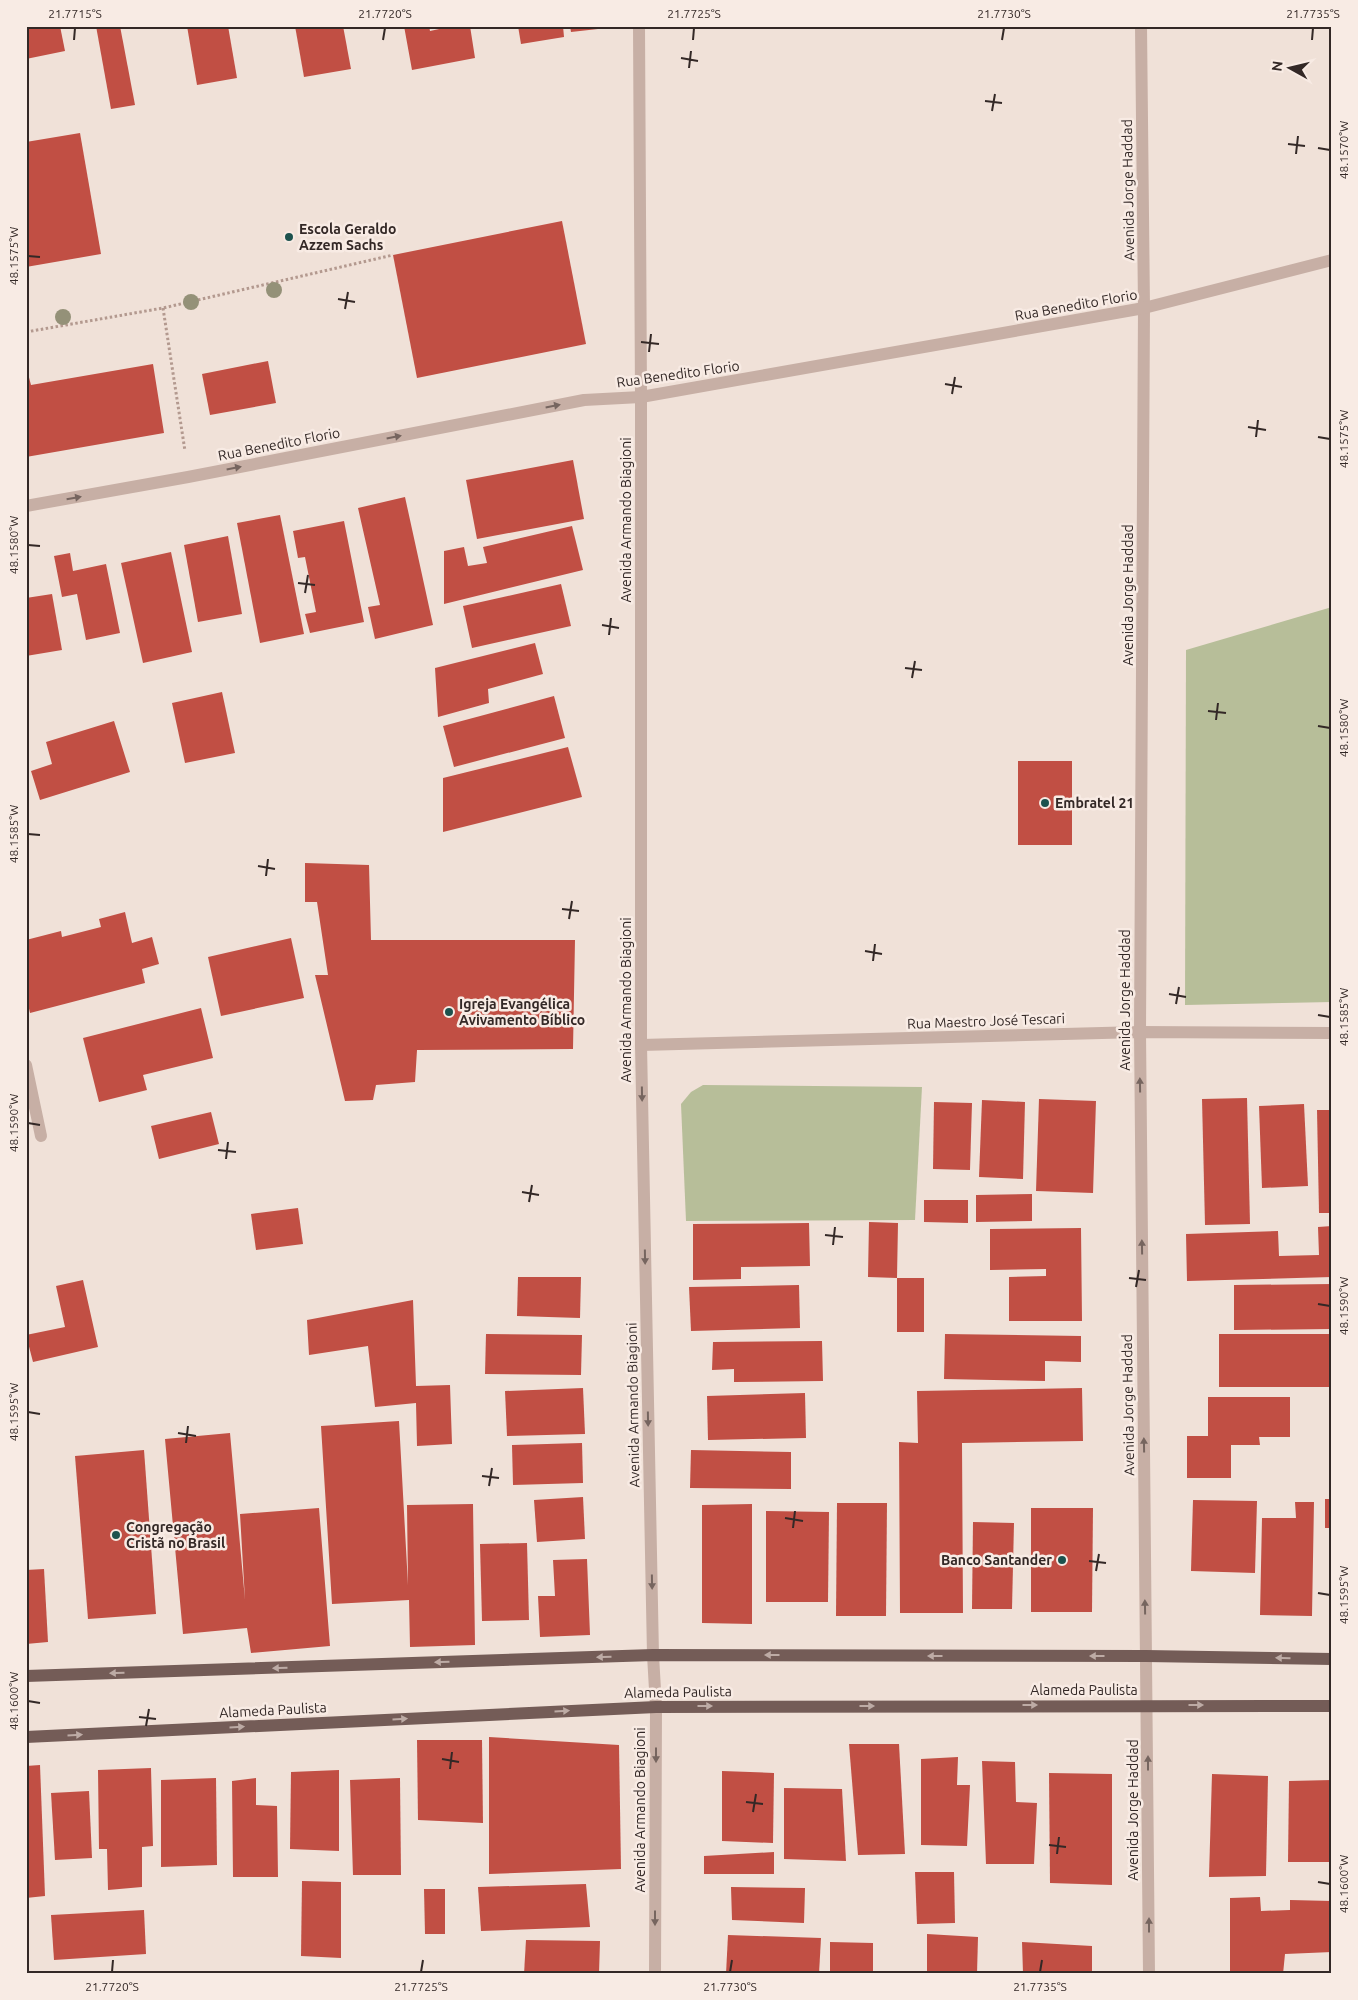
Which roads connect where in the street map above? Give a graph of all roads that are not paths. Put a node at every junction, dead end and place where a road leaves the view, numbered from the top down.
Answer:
1 (639, 26) edge
2 (1141, 26) edge
3 (1332, 260) edge
4 (1144, 308) junction
5 (641, 397) junction
6 (26, 506) edge
7 (1140, 1032) junction
8 (1332, 1033) edge
9 (641, 1045) junction
10 (26, 1065) edge
11 (42, 1136) dead end
12 (653, 1655) junction
13 (1146, 1656) junction
14 (1332, 1659) edge
15 (26, 1676) edge
16 (1148, 1705) junction
17 (1332, 1706) edge
18 (656, 1707) junction
19 (26, 1737) edge
20 (655, 1974) edge
21 (1150, 1974) edge

1 - 5 street, Avenida Armando Biagioni
2 - 4 street, Avenida Jorge Haddad
3 - 4 street, Rua Benedito Florio
4 - 5 street, Rua Benedito Florio
4 - 7 street, Avenida Jorge Haddad
6 -> 5 street, Rua Benedito Florio
5 - 9 street, Avenida Armando Biagioni
7 - 8 street, Rua Maestro José Tescari
7 - 9 street, Rua Maestro José Tescari
13 -> 7 street, Avenida Jorge Haddad
9 -> 12 street, Avenida Armando Biagioni
10 - 11 street
13 -> 12 main road
12 -> 15 main road
12 - 18 street, Avenida Armando Biagioni
14 -> 13 main road
13 - 16 street, Avenida Jorge Haddad
16 -> 17 main road, Alameda Paulista
18 -> 16 main road, Alameda Paulista
21 -> 16 street, Avenida Jorge Haddad
19 -> 18 main road, Alameda Paulista
18 -> 20 street, Avenida Armando Biagioni

